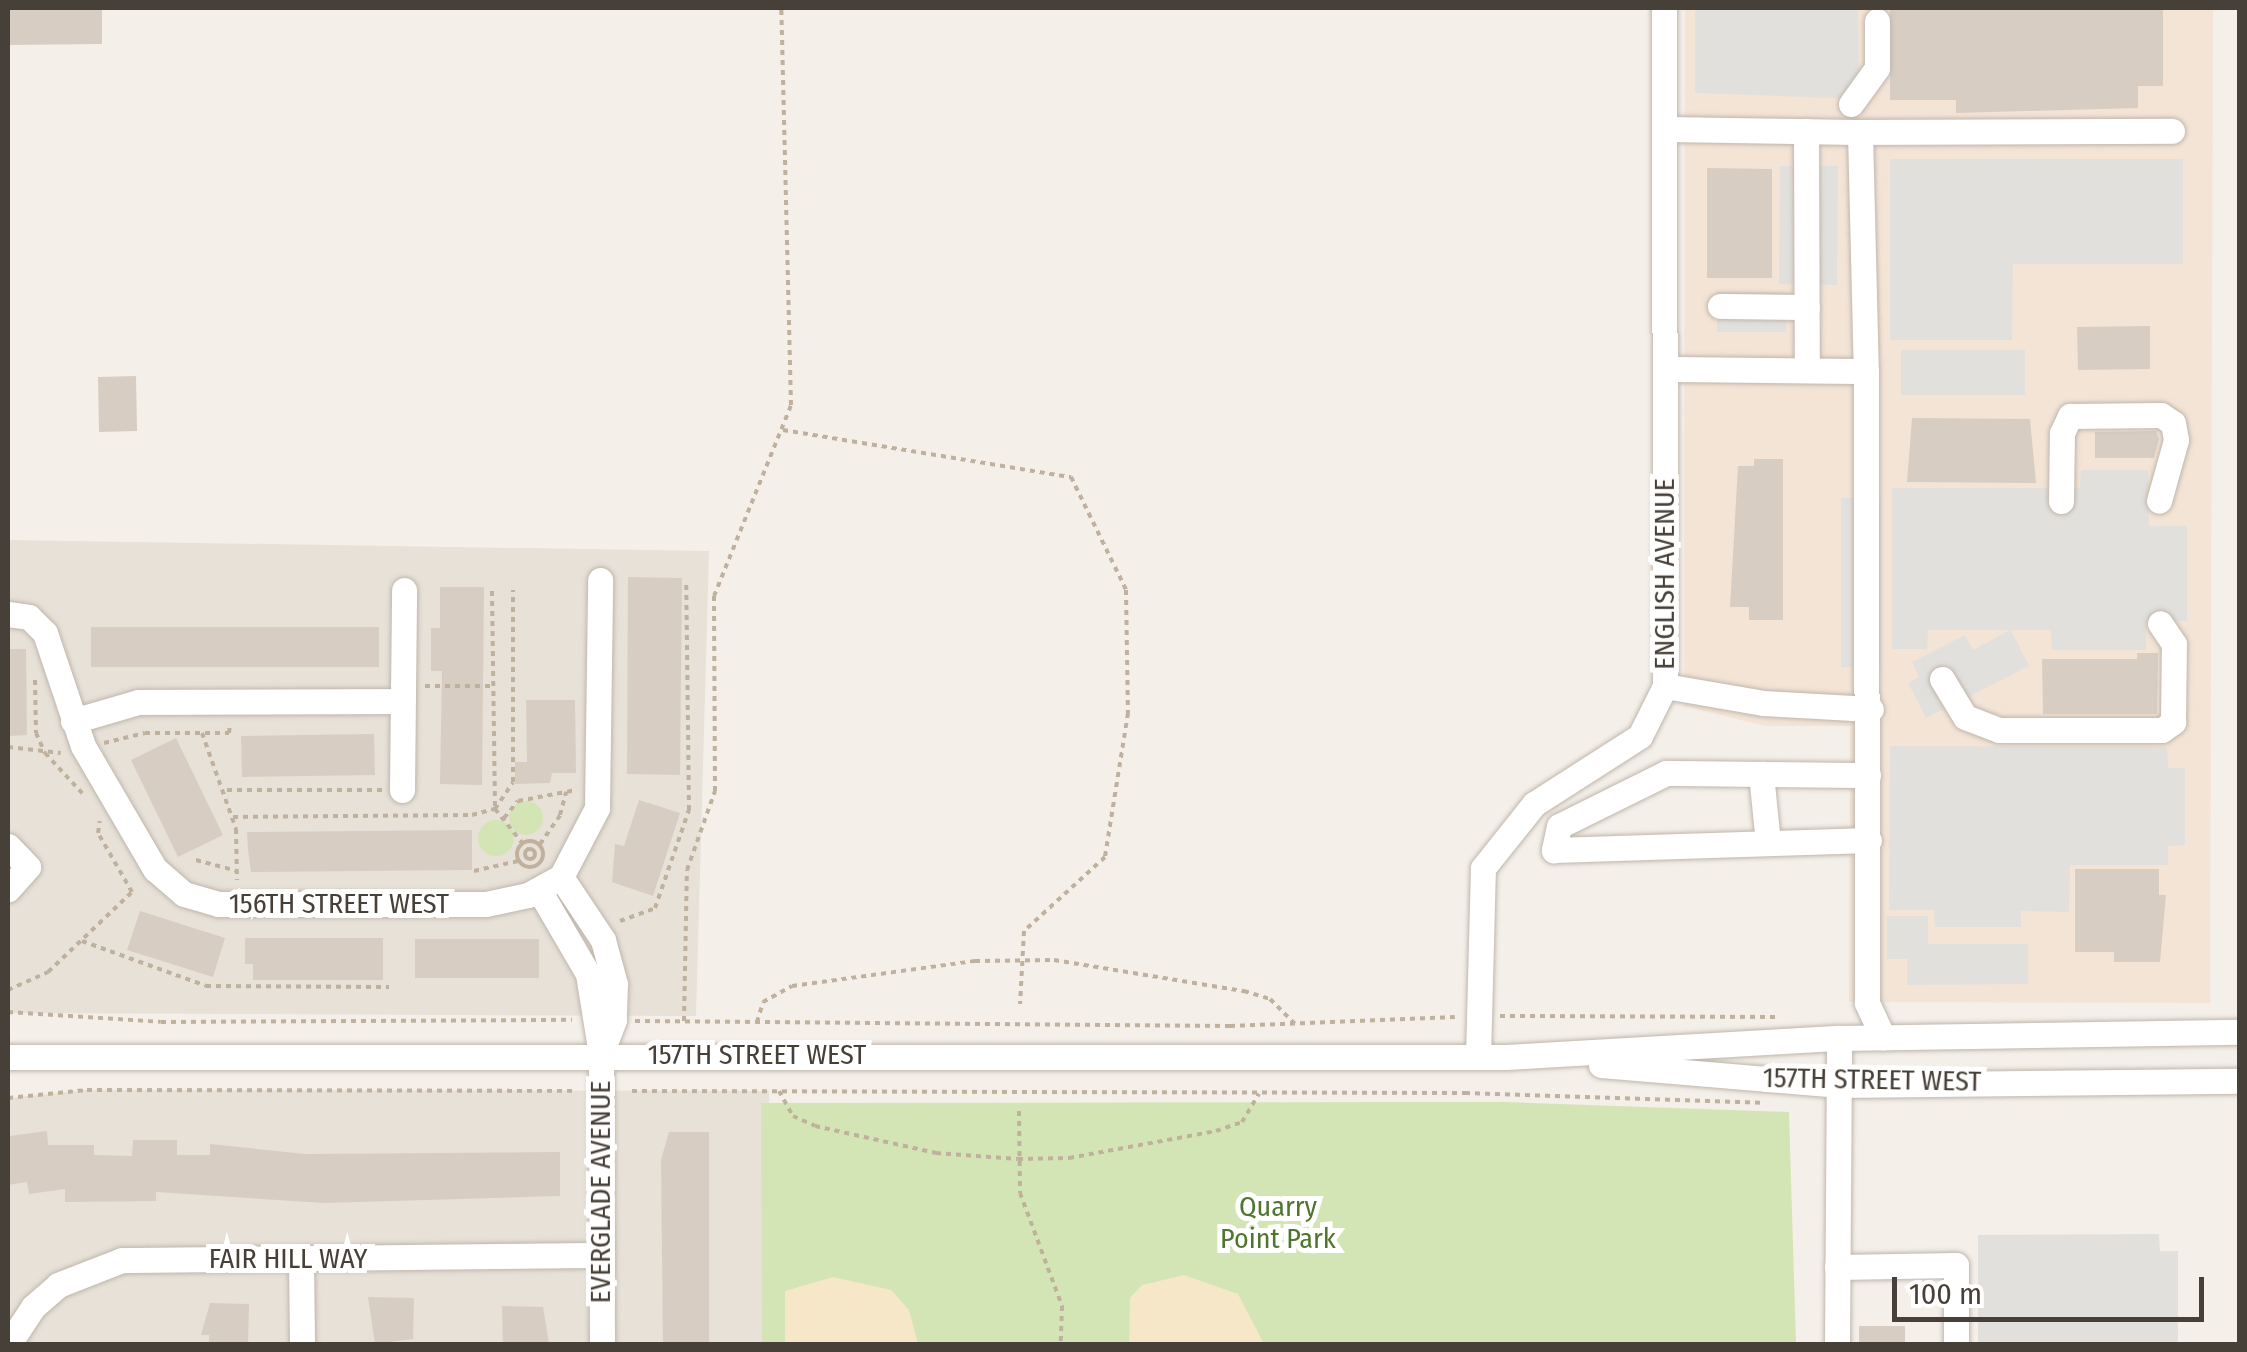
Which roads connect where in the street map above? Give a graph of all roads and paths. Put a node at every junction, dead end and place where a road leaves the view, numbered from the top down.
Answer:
1 (782, 8) edge
2 (1664, 8) edge
3 (1877, 20) dead end
4 (1851, 104) dead end
5 (1664, 128) junction
6 (1806, 131) junction
7 (2172, 131) dead end
8 (1860, 132) junction
9 (1720, 306) dead end
10 (1806, 307) junction
11 (1664, 370) junction
12 (1806, 370) junction
13 (1866, 371) junction
14 (781, 430) junction
15 (2061, 501) dead end
16 (2159, 501) dead end
17 (600, 580) dead end
18 (686, 580) dead end
19 (404, 590) dead end
20 (492, 590) dead end
21 (513, 590) dead end
22 (8, 614) edge
23 (2160, 623) dead end
24 (35, 669) dead end
25 (1942, 679) dead end
26 (490, 686) junction
27 (1664, 686) junction
28 (403, 694) junction
29 (1871, 709) junction
30 (231, 714) dead end
31 (73, 722) junction
32 (202, 732) junction
33 (1626, 743) junction
34 (8, 746) edge
35 (84, 746) junction
36 (45, 754) junction
37 (1761, 774) junction
38 (1868, 774) junction
39 (1651, 780) junction
40 (226, 790) junction
41 (402, 790) joint
42 (566, 790) junction
43 (598, 791) junction
44 (90, 800) dead end
45 (495, 809) junction
46 (100, 812) dead end
47 (233, 816) junction
48 (504, 818) junction
49 (1521, 819) junction
50 (1555, 838) junction
51 (1869, 840) junction
52 (522, 842) junction
53 (1768, 843) junction
54 (540, 844) junction
55 (8, 846) edge
56 (527, 849) dead end
57 (196, 860) dead end
58 (518, 861) junction
59 (237, 871) junction
60 (474, 871) dead end
61 (550, 884) junction
62 (8, 889) edge
63 (236, 904) junction
64 (611, 924) dead end
65 (82, 940) junction
66 (1019, 961) junction
67 (389, 988) dead end
68 (8, 990) edge
69 (1020, 1004) dead end
70 (8, 1012) edge
71 (1512, 1016) dead end
72 (1448, 1017) dead end
73 (1787, 1017) dead end
74 (583, 1020) junction
75 (630, 1021) dead end
76 (684, 1021) junction
77 (757, 1022) junction
78 (1295, 1024) junction
79 (2240, 1032) edge
80 (1883, 1037) junction
81 (1839, 1038) junction
82 (601, 1054) junction
83 (8, 1057) edge
84 (1478, 1057) junction
85 (1506, 1057) junction
86 (2240, 1080) edge
87 (1837, 1084) junction
88 (582, 1091) dead end
89 (632, 1091) dead end
90 (780, 1091) junction
91 (1259, 1092) junction
92 (8, 1098) edge
93 (1778, 1104) dead end
94 (1019, 1111) dead end
95 (1018, 1158) junction
96 (602, 1255) junction
97 (301, 1259) junction
98 (1837, 1267) junction
99 (9, 1344) edge
100 (302, 1344) edge
101 (602, 1344) edge
102 (1062, 1344) edge
103 (1837, 1344) edge
104 (1956, 1344) edge

1 - 14 path
2 - 5 street, ENGLISH AVENUE
3 - 4 street
5 - 6 street
5 - 11 street, ENGLISH AVENUE
6 - 8 street
6 - 10 street
7 - 8 street
8 - 13 street
9 - 10 street
10 - 12 street
11 - 12 street
11 - 27 street, ENGLISH AVENUE
12 - 13 street
13 - 29 street
14 - 66 path
14 - 76 path
15 - 16 street
17 - 43 street
18 - 64 path
19 - 28 street
20 - 26 path
21 - 45 path
22 - 31 street, 156TH STREET WEST
23 - 25 street
24 - 36 path
26 - 28 path
26 - 45 path
27 - 29 street
27 - 33 street, ENGLISH AVENUE
28 - 31 street
28 - 41 street
29 - 38 street
30 - 32 path
31 - 35 street, 156TH STREET WEST
32 - 35 path
32 - 40 path
33 - 39 street
33 - 49 street, ENGLISH AVENUE
34 - 36 path
35 - 36 path
35 - 63 street, 156TH STREET WEST
36 - 44 path
37 - 38 street
37 - 39 street
37 - 53 street
38 - 51 street
39 - 50 street
40 - 41 path
40 - 47 path
42 - 43 path
42 - 48 path
42 - 54 path
43 - 61 street
45 - 47 path
45 - 48 path
46 - 65 path
47 - 59 path
48 - 52 path
49 - 50 street
49 - 84 street, ENGLISH AVENUE
50 - 53 street
51 - 53 street
51 - 80 street
52 - 54 path
52 - 56 path
52 - 58 path
54 - 58 path
55 - 62 street
57 - 59 path
58 - 60 path
59 - 63 path
61 - 63 street, 156TH STREET WEST
61 - 74 street
61 - 82 street, EVERGLADE AVENUE
65 - 67 path
65 - 68 path
66 - 69 path
66 - 77 path
66 - 78 path
70 - 74 path
71 - 73 path
72 - 78 path
74 - 82 street
75 - 76 path
76 - 77 path
77 - 78 path
79 - 80 street, 157TH STREET WEST
80 - 81 street, 157TH STREET WEST
81 - 85 street, 157TH STREET WEST
81 - 87 street
82 - 83 street, 157TH STREET WEST
82 - 84 street, 157TH STREET WEST
82 - 96 street, EVERGLADE AVENUE
84 - 85 street, 157TH STREET WEST
85 - 87 street, 157TH STREET WEST
86 - 87 street, 157TH STREET WEST
87 - 98 street
88 - 92 path
89 - 90 path
90 - 91 path
90 - 95 path
91 - 93 path
91 - 95 path
94 - 95 path
95 - 102 path
96 - 97 street, FAIR HILL WAY
96 - 101 street, EVERGLADE AVENUE
97 - 99 street, FAIR HILL WAY
97 - 100 street
98 - 103 street
98 - 104 street

